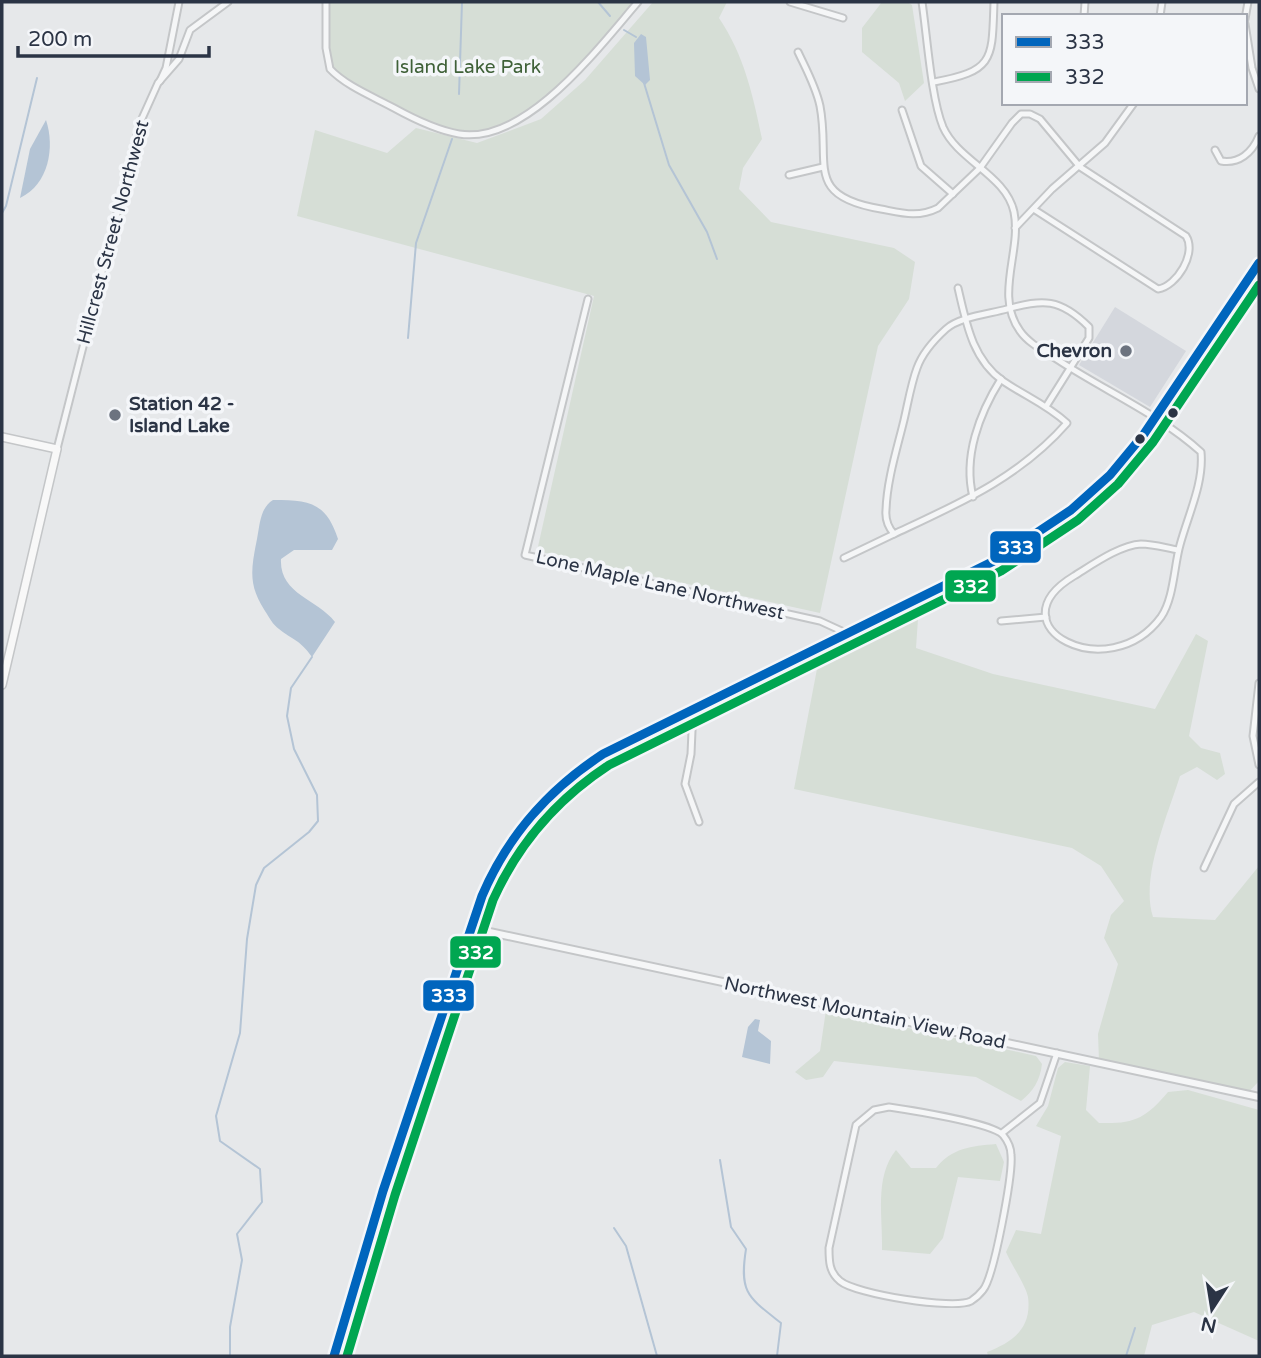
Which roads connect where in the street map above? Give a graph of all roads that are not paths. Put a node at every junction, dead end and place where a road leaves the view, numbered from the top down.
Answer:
1 (179, 2) edge
2 (228, 2) edge
3 (327, 2) edge
4 (638, 2) edge
5 (790, 2) edge
6 (922, 2) edge
7 (994, 2) edge
8 (843, 18) dead end
9 (1247, 37) edge
10 (798, 52) dead end
11 (934, 82) junction
12 (158, 83) junction
13 (1259, 89) edge
14 (1134, 105) edge
15 (902, 110) dead end
16 (1259, 136) edge
17 (1215, 150) dead end
18 (822, 167) junction
19 (1080, 167) junction
20 (980, 168) junction
21 (789, 176) dead end
22 (953, 194) junction
23 (1035, 210) junction
24 (1015, 228) junction
25 (1259, 263) edge
26 (958, 288) dead end
27 (588, 299) dead end
28 (1010, 308) junction
29 (966, 321) junction
30 (1070, 368) junction
31 (1001, 380) junction
32 (1047, 405) junction
33 (1156, 419) junction
34 (2, 437) edge
35 (57, 449) junction
36 (973, 497) junction
37 (894, 534) junction
38 (1178, 550) junction
39 (844, 558) dead end
40 (1046, 617) junction
41 (1002, 621) dead end
42 (846, 633) junction
43 (1259, 682) edge
44 (2, 685) edge
45 (693, 708) junction
46 (1259, 765) edge
47 (1259, 782) edge
48 (699, 822) dead end
49 (1204, 868) dead end
50 (471, 928) junction
51 (1057, 1053) junction
52 (1259, 1097) edge
53 (1002, 1133) junction
54 (334, 1356) edge

1 - 12 street
2 - 12 street, Hillcrest Street Northwest
3 - 4 street
5 - 8 street
6 - 11 street
7 - 11 street
9 - 13 street
10 - 18 street
11 - 20 street
12 - 35 street, Hillcrest Street Northwest
14 - 19 street
15 - 22 street
16 - 17 street
18 - 21 street
18 - 22 street
19 - 20 street
19 - 23 street
19 - 23 street
20 - 22 street
20 - 24 street
23 - 24 street
24 - 28 street
25 - 33 main road
26 - 29 street
27 - 42 street, Lone Maple Lane Northwest
28 - 29 street
28 - 30 street
28 - 30 street
29 - 31 street
29 - 37 street
30 - 32 street
30 - 33 street
31 - 32 street
31 - 36 street
32 - 36 street
33 - 38 street
33 - 42 main road
34 - 35 main road
35 - 44 main road
36 - 37 street
37 - 39 street
38 - 40 street
38 - 40 street
40 - 41 street
42 - 45 main road
43 - 46 street
45 - 48 street
45 - 50 main road
47 - 49 street
50 - 51 street, Northwest Mountain View Road
50 - 54 main road
51 - 52 street, Northwest Mountain View Road
51 - 53 street
53 - 53 street

